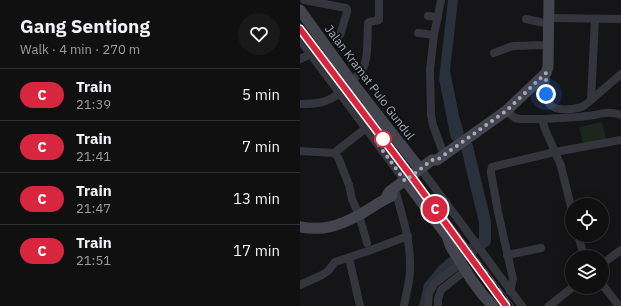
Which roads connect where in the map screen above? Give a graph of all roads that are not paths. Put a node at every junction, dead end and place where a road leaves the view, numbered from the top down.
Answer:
1 (304, 0) edge
2 (379, 0) edge
3 (441, 0) edge
4 (549, 0) edge
5 (300, 10) edge
6 (428, 16) dead end
7 (438, 17) junction
8 (526, 19) dead end
9 (595, 19) junction
10 (621, 19) edge
11 (549, 21) junction
12 (418, 33) dead end
13 (340, 35) dead end
14 (434, 35) junction
15 (300, 40) edge
16 (548, 45) junction
17 (494, 53) dead end
18 (311, 54) junction
19 (300, 59) edge
20 (546, 73) junction
21 (621, 74) edge
22 (351, 81) junction
23 (340, 94) junction
24 (591, 96) junction
25 (300, 104) edge
26 (506, 111) junction
27 (620, 114) edge
28 (542, 119) junction
29 (366, 128) junction
30 (621, 140) edge
31 (300, 151) edge
32 (555, 152) junction
33 (334, 153) junction
34 (441, 157) junction
35 (422, 171) junction
36 (406, 182) junction
37 (391, 196) junction
38 (569, 198) edge
39 (359, 215) junction
40 (300, 227) edge
41 (408, 236) junction
42 (367, 243) dead end
43 (541, 248) dead end
44 (621, 250) edge
45 (507, 255) junction
46 (348, 258) junction
47 (609, 259) edge
48 (460, 262) junction
49 (300, 285) edge
50 (510, 290) junction
51 (565, 293) edge
52 (609, 293) edge
53 (360, 306) edge
54 (404, 306) edge
55 (428, 306) edge
56 (438, 306) edge
57 (493, 306) edge
58 (522, 306) edge
59 (549, 306) edge
60 (619, 306) edge

1 - 13 street
2 - 22 street
3 - 7 street
4 - 11 street
5 - 22 street, Jalan Kramat Pulo Gundul
6 - 7 street
7 - 14 street
8 - 11 street
9 - 10 street
9 - 11 street
9 - 24 street
11 - 16 street
12 - 14 street
14 - 34 street
15 - 18 street
16 - 17 street
16 - 20 street
18 - 19 street
18 - 23 street
20 - 24 street
20 - 26 street
21 - 24 street
22 - 35 street, Jalan Kramat Pulo Gundul
23 - 25 street
23 - 29 street
26 - 28 street
26 - 34 street
27 - 28 street
28 - 32 street
29 - 33 street
29 - 36 street
30 - 32 street
31 - 33 street
32 - 38 street
32 - 45 street
33 - 39 street
34 - 35 street
35 - 36 street
35 - 50 street
36 - 37 street
36 - 48 street
37 - 39 street
37 - 41 street
39 - 40 street
39 - 42 street
41 - 46 street
41 - 54 street
43 - 45 street
44 - 47 street
45 - 50 street
46 - 49 street
46 - 53 street
48 - 55 street
48 - 56 street
48 - 57 street
50 - 58 street
51 - 59 street
52 - 60 street

